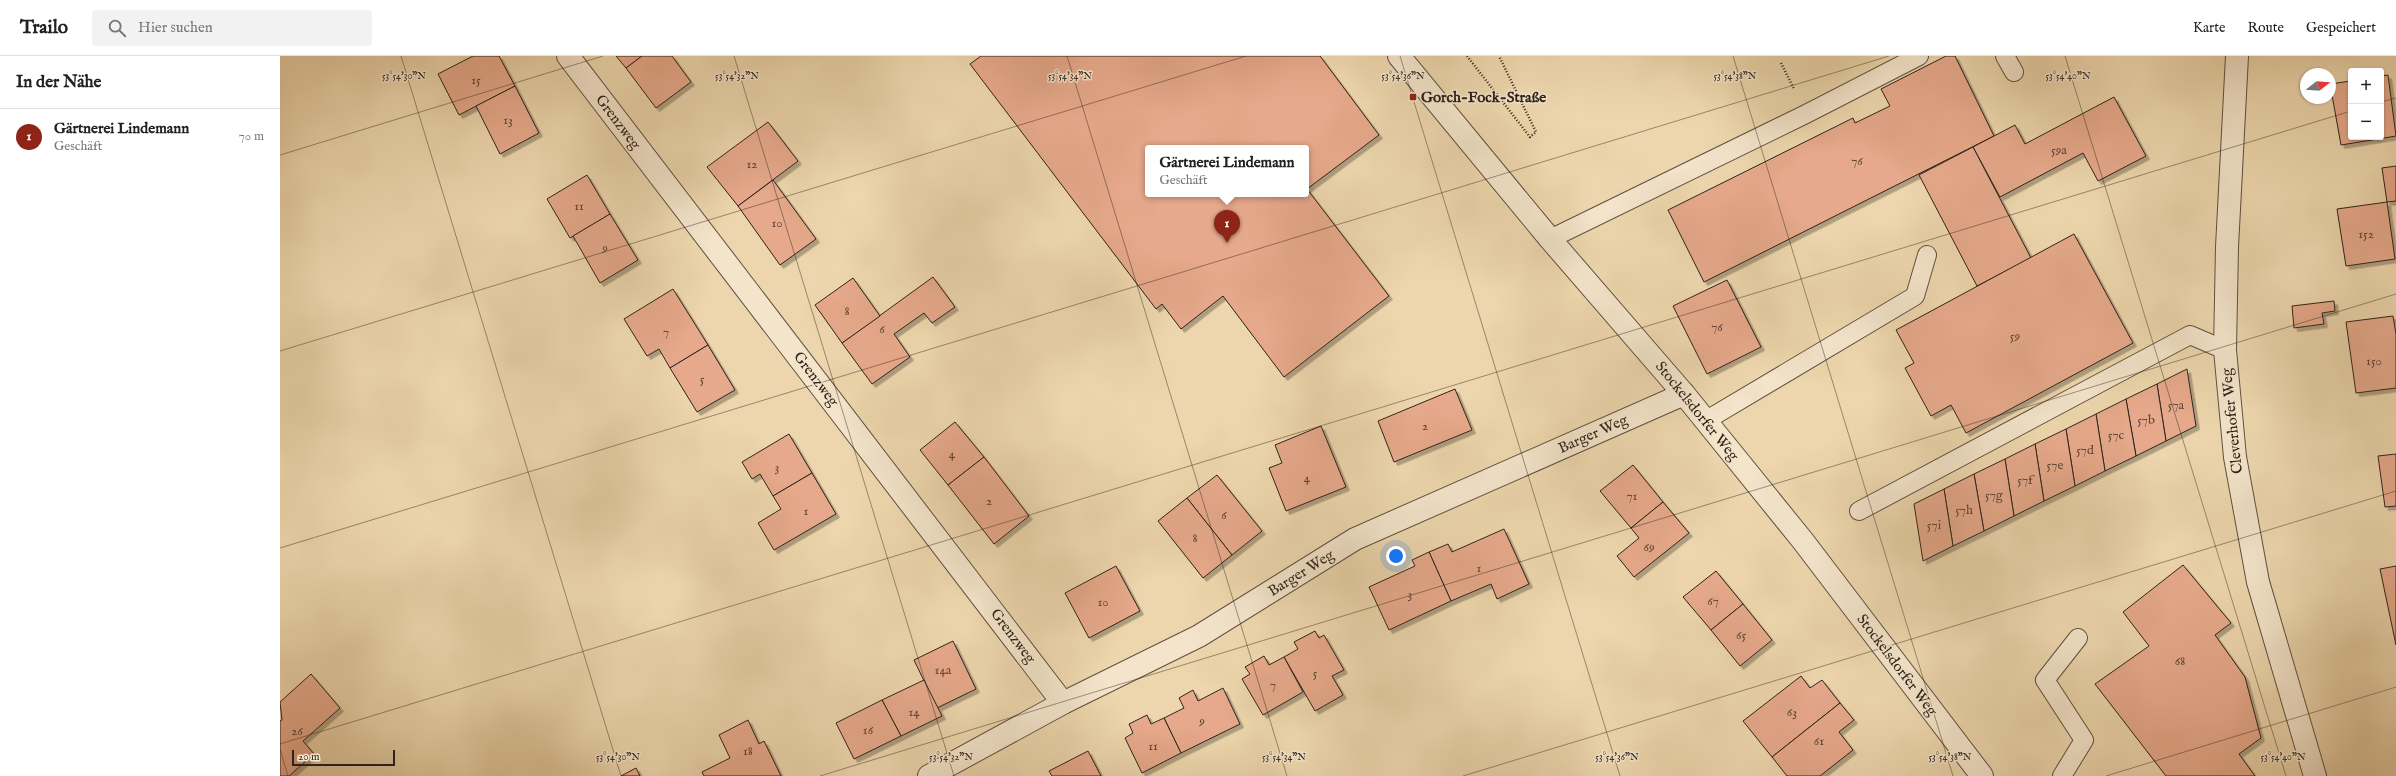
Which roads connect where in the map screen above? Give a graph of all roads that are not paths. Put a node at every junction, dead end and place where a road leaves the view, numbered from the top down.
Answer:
1 (568, 56) edge
2 (1399, 56) edge
3 (1919, 56) edge
4 (2005, 56) edge
5 (2237, 56) edge
6 (2014, 72) dead end
7 (1550, 239) junction
8 (1927, 255) dead end
9 (2225, 350) junction
10 (1684, 394) junction
11 (1705, 421) junction
12 (1859, 511) dead end
13 (2078, 638) dead end
14 (1063, 703) junction
15 (929, 776) edge
16 (1982, 776) edge
17 (2062, 776) edge
18 (2315, 776) edge

1 - 14 street, Grenzweg
2 - 7 street, Stockelsdorfer Weg
3 - 7 lane
4 - 6 lane
5 - 9 street, Cleverhofer Weg
7 - 10 street, Stockelsdorfer Weg
8 - 11 lane
9 - 12 lane
9 - 18 street, Cleverhofer Weg
10 - 11 street, Stockelsdorfer Weg
10 - 14 street, Barger Weg
11 - 16 street, Stockelsdorfer Weg
13 - 17 lane
14 - 15 street, Barger Weg

